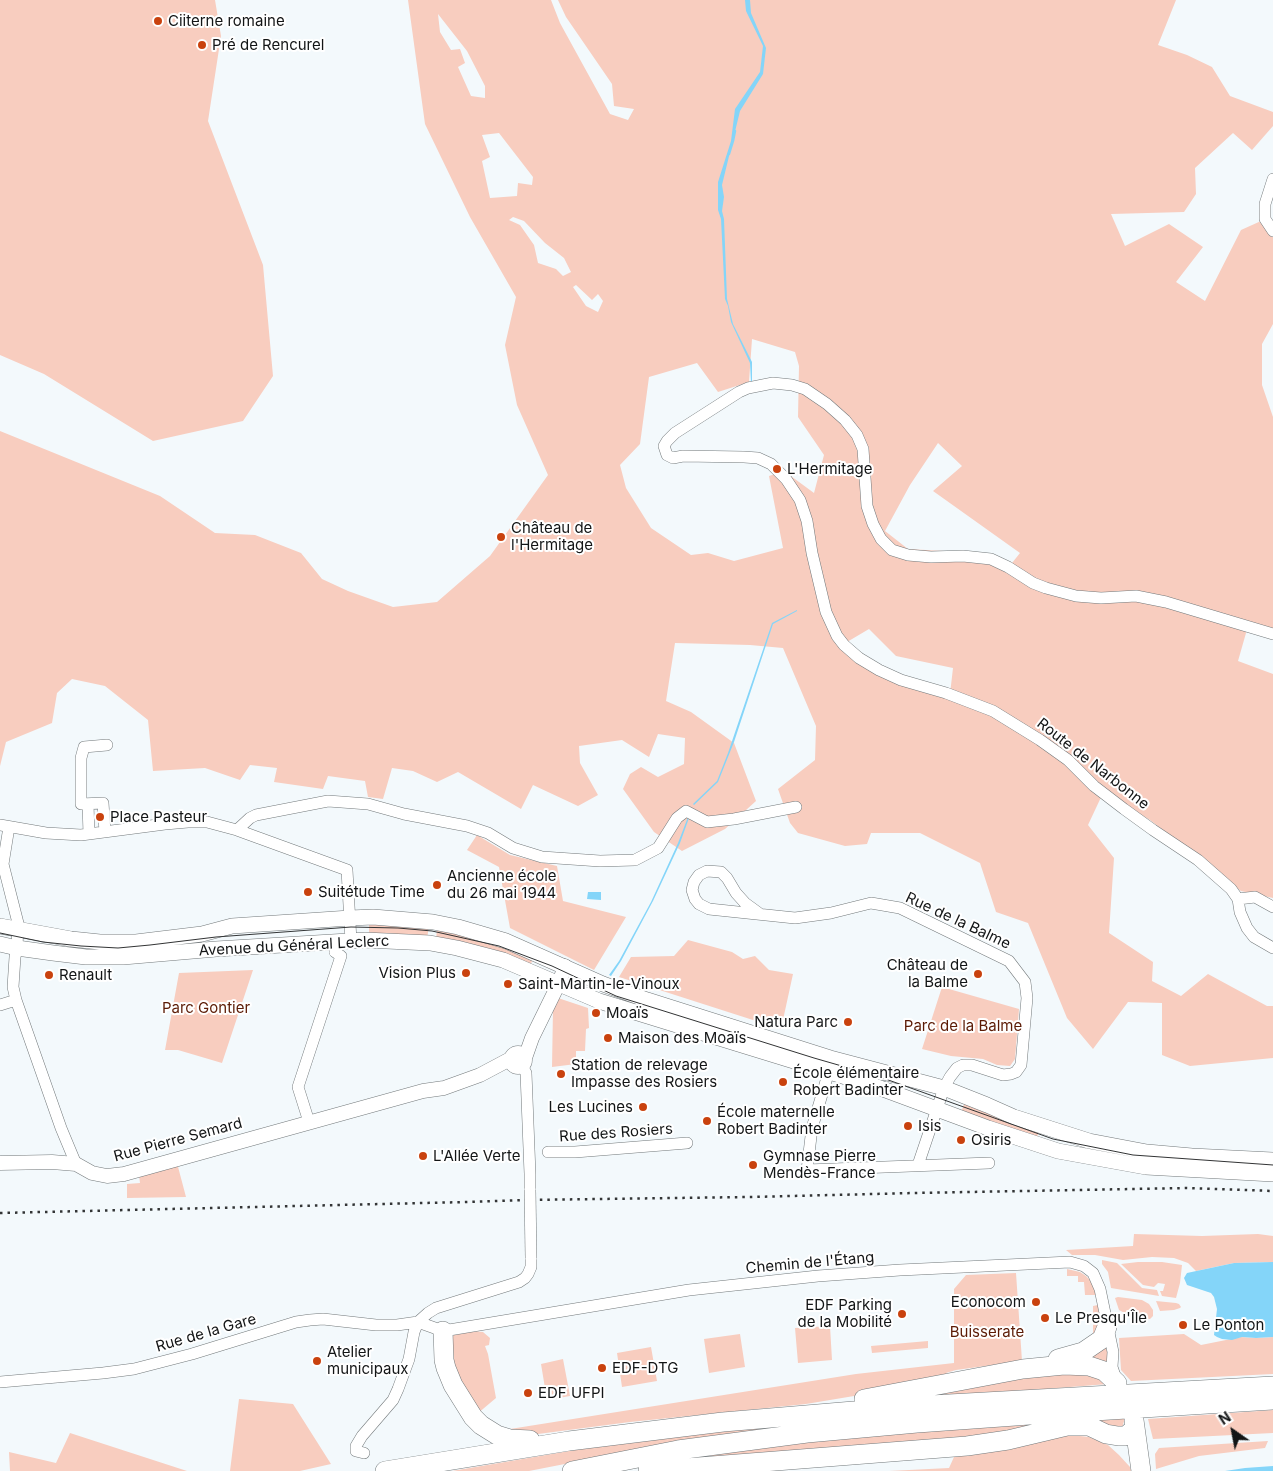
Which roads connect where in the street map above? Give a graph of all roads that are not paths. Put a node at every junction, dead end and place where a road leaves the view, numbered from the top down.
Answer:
1 (1273, 179) edge
2 (1273, 231) edge
3 (1273, 634) edge
4 (107, 745) dead end
5 (88, 804) junction
6 (796, 807) dead end
7 (5, 826) edge
8 (237, 830) junction
9 (105, 832) junction
10 (89, 834) junction
11 (1238, 899) junction
12 (1273, 908) edge
13 (760, 914) junction
14 (350, 918) junction
15 (0, 926) edge
16 (18, 926) junction
17 (351, 941) junction
18 (0, 944) edge
19 (17, 948) junction
20 (1273, 948) edge
21 (336, 950) dead end
22 (565, 966) junction
23 (559, 983) junction
24 (16, 1000) junction
25 (0, 1005) edge
26 (518, 1060) junction
27 (829, 1071) junction
28 (944, 1088) junction
29 (937, 1109) junction
30 (309, 1122) junction
31 (687, 1143) dead end
32 (548, 1152) dead end
33 (1273, 1160) edge
34 (0, 1163) edge
35 (990, 1163) dead end
36 (76, 1164) junction
37 (918, 1165) junction
38 (1273, 1174) edge
39 (418, 1322) junction
40 (1107, 1327) junction
41 (443, 1331) junction
42 (1023, 1369) junction
43 (0, 1382) edge
44 (1117, 1383) joint
45 (1273, 1386) edge
46 (1273, 1400) edge
47 (645, 1431) junction
48 (1106, 1434) junction
49 (569, 1441) junction
50 (364, 1453) dead end
51 (1141, 1470) edge
52 (385, 1471) edge
53 (572, 1471) edge
54 (648, 1471) edge

1 - 2 street
3 - 11 street, Route de Narbonne
4 - 5 street
5 - 9 street
5 - 10 street
6 - 8 street
7 - 10 street
7 - 16 street
8 - 9 street
8 - 14 street
9 - 10 street
11 - 12 street
11 - 20 street, Route de Narbonne
13 - 13 street, Rue de la Balme
13 - 28 street, Rue de la Balme
14 - 16 main road, Avenue du Général Leclerc
14 - 17 street
14 - 22 main road, Avenue du Général Leclerc
15 - 16 main road, Avenue du Général Leclerc
16 - 19 street
17 - 19 main road, Avenue du Général Leclerc
17 - 23 main road, Avenue du Général Leclerc
18 - 19 main road, Avenue du Général Leclerc
19 - 24 street
21 - 30 street
22 - 23 street
22 - 28 main road, Avenue du Général Leclerc
23 - 26 street
23 - 27 main road, Avenue du Général Leclerc
24 - 25 street
24 - 36 street
26 - 30 street, Rue Pierre Semard
26 - 39 street, bridge
27 - 29 main road, Avenue du Général Leclerc
27 - 37 street
28 - 29 street, Rue de la Balme
28 - 33 main road, Avenue du Général Leclerc
29 - 37 street, Rue de la Balme
29 - 38 main road, Avenue du Général Leclerc
30 - 36 street, Rue Pierre Semard
31 - 32 street, Rue des Rosiers
34 - 36 street
35 - 37 street
39 - 41 street, Chemin de l'Étang
39 - 43 street, Rue de la Gare
39 - 50 street
40 - 41 street, Chemin de l'Étang
40 - 42 highway
40 - 44 street, Chemin de l'Étang
41 - 49 highway
42 - 44 highway
42 - 47 highway
45 - 47 highway
46 - 53 highway
47 - 49 highway
48 - 51 highway
48 - 51 highway
48 - 54 highway
49 - 52 highway

